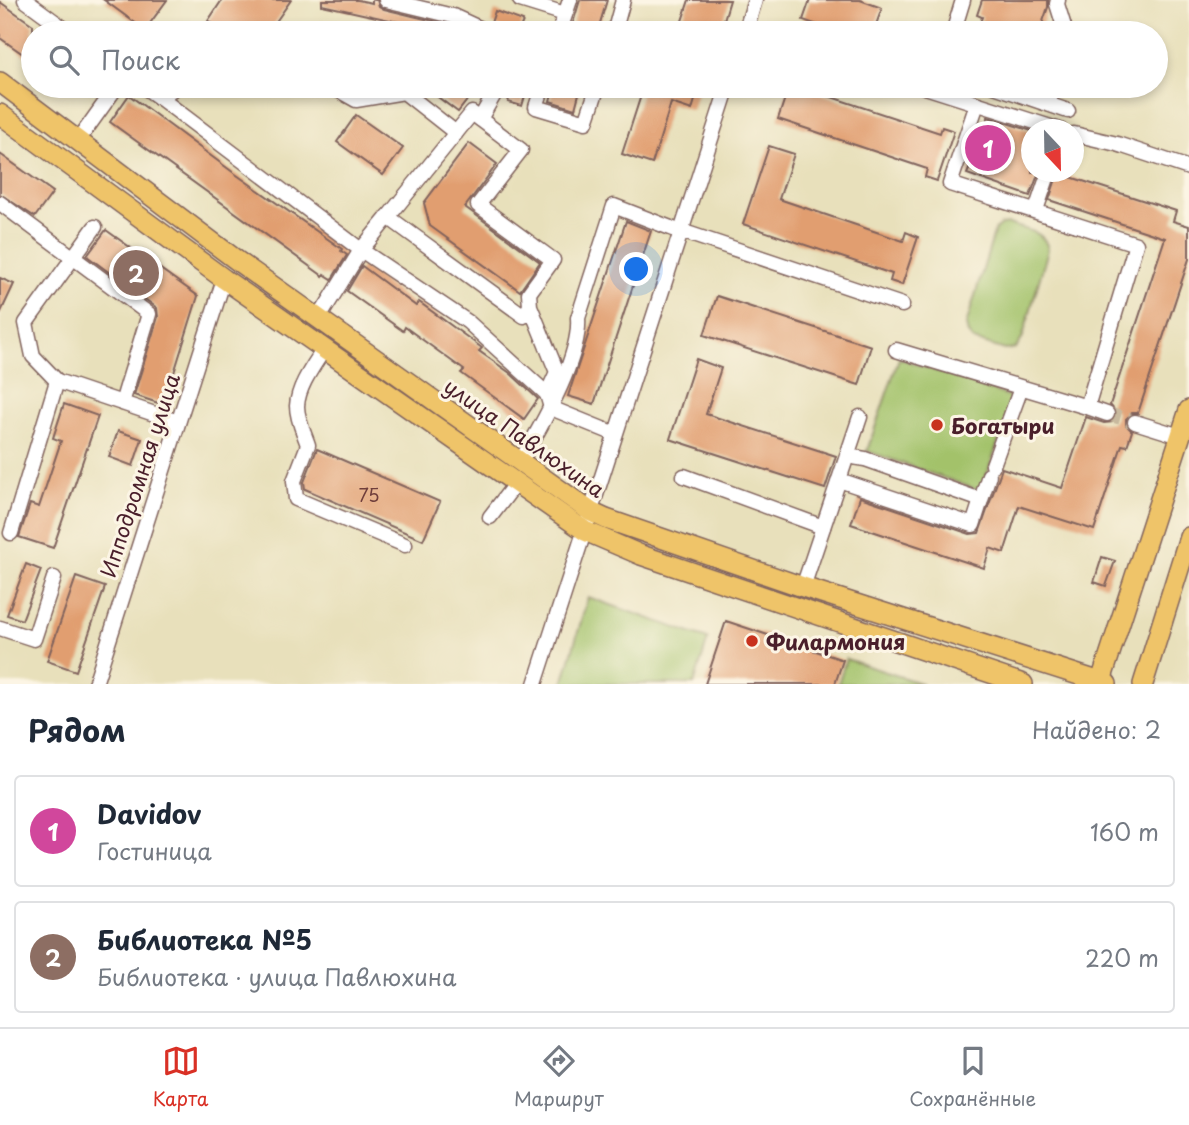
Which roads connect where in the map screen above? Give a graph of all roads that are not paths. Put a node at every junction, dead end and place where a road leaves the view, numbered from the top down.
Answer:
1 (24, 0) edge
2 (386, 0) edge
3 (520, 0) edge
4 (623, 0) edge
5 (755, 0) edge
6 (963, 0) edge
7 (1058, 0) edge
8 (567, 7) edge
9 (53, 21) edge
10 (464, 21) edge
11 (617, 21) edge
12 (748, 21) edge
13 (957, 21) edge
14 (1062, 21) edge
15 (0, 82) edge
16 (108, 98) edge
17 (161, 98) edge
18 (412, 98) edge
19 (492, 98) edge
20 (539, 98) edge
21 (593, 98) edge
22 (724, 98) edge
23 (959, 98) edge
24 (1030, 98) edge
25 (1050, 98) edge
26 (977, 104) junction
27 (1048, 104) junction
28 (1068, 111) dead end
29 (0, 114) edge
30 (480, 119) junction
31 (1025, 119) edge
32 (456, 133) junction
33 (1084, 136) edge
34 (77, 142) junction
35 (1189, 168) edge
36 (1046, 182) edge
37 (0, 203) edge
38 (1036, 210) junction
39 (388, 217) junction
40 (94, 227) dead end
41 (681, 232) junction
42 (360, 250) junction
43 (73, 257) junction
44 (224, 279) junction
45 (902, 305) dead end
46 (530, 306) junction
47 (318, 318) junction
48 (324, 349) junction
49 (897, 350) dead end
50 (57, 381) junction
51 (1021, 388) junction
52 (547, 394) junction
53 (122, 403) junction
54 (551, 408) junction
55 (1087, 408) junction
56 (1189, 410) edge
57 (1107, 414) tunnel mouth
58 (860, 417) dead end
59 (178, 422) junction
60 (1135, 422) tunnel mouth
61 (615, 434) junction
62 (1180, 436) junction
63 (847, 456) junction
64 (520, 462) junction
65 (684, 477) dead end
66 (839, 480) junction
67 (516, 483) junction
68 (981, 500) junction
69 (591, 512) junction
70 (490, 517) dead end
71 (823, 527) junction
72 (585, 531) junction
73 (11, 533) dead end
74 (1189, 537) edge
75 (405, 545) dead end
76 (54, 578) dead end
77 (803, 587) junction
78 (0, 628) edge
79 (1102, 683) edge
80 (95, 684) edge
81 (535, 684) edge
82 (1023, 684) edge
83 (1143, 684) edge

1 - 9 street
2 - 10 street
3 - 8 street
4 - 11 street
5 - 12 street
6 - 13 street
7 - 14 street
15 - 34 main road, улица Павлюхина
16 - 34 street
17 - 42 street
18 - 32 street
19 - 30 street
20 - 21 street
22 - 41 street
23 - 26 street
24 - 27 street
25 - 27 street
26 - 31 street
26 - 38 street
27 - 28 street
29 - 44 main road, улица Павлюхина
30 - 32 street
30 - 46 street
32 - 39 street
33 - 35 street
34 - 47 main road, улица Павлюхина
36 - 38 street
37 - 43 street
38 - 55 street
39 - 42 street
39 - 46 street
40 - 43 street
41 - 45 street
41 - 54 street
41 - 61 street
42 - 47 street
42 - 52 street
43 - 50 street
43 - 53 street
44 - 48 main road, улица Павлюхина
44 - 59 street, Ипподромная улица
46 - 52 street
47 - 64 main road, улица Павлюхина
48 - 67 main road, улица Павлюхина
48 - 75 street
49 - 51 street
50 - 53 street
50 - 73 street
51 - 55 street
51 - 68 street
52 - 54 street
53 - 59 street
54 - 61 street
54 - 64 street
55 - 57 street
56 - 62 main road
58 - 63 street
59 - 80 street, Ипподромная улица
60 - 62 street
61 - 69 street
62 - 79 main road
63 - 66 street
63 - 68 street
64 - 69 main road, улица Павлюхина
65 - 71 street
66 - 68 street
66 - 71 street
67 - 70 street
67 - 72 main road, улица Павлюхина
69 - 72 street
69 - 77 main road, улица Павлюхина
71 - 77 street
72 - 81 street
72 - 82 main road, улица Павлюхина
74 - 83 main road
76 - 78 street
77 - 79 main road, улица Павлюхина

